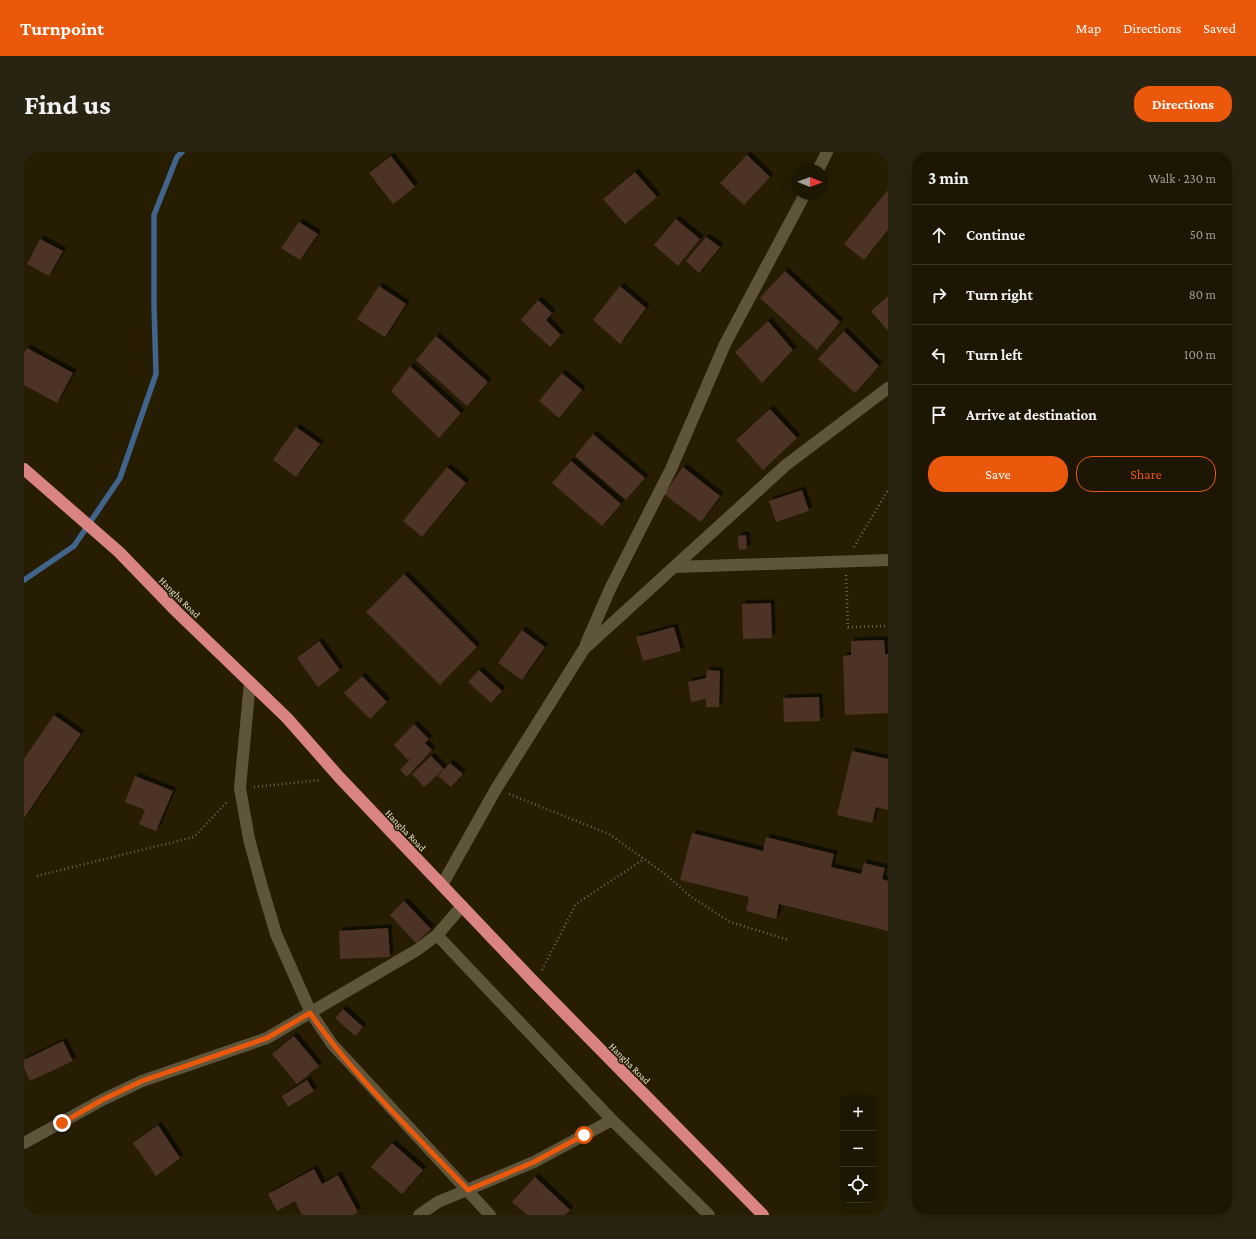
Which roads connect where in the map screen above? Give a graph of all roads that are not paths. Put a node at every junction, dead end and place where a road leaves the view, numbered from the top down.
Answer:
1 (827, 152) edge
2 (821, 164) edge
3 (802, 200) edge
4 (888, 388) edge
5 (24, 469) edge
6 (888, 560) edge
7 (675, 567) junction
8 (584, 648) junction
9 (250, 682) junction
10 (442, 885) junction
11 (462, 906) junction
12 (437, 935) junction
13 (310, 1013) junction
14 (612, 1120) junction
15 (24, 1143) edge
16 (468, 1190) junction
17 (419, 1215) edge
18 (490, 1215) edge
19 (709, 1215) edge
20 (763, 1215) edge

1 - 2 street
3 - 8 street
4 - 7 street
5 - 9 highway, Hangha Road
6 - 7 street
7 - 8 street
8 - 10 street
9 - 10 highway, Hangha Road
9 - 13 street
10 - 11 highway, Hangha Road
11 - 12 street
11 - 20 highway, Hangha Road
12 - 13 street
12 - 14 street
13 - 15 street
13 - 16 street
14 - 16 street
14 - 19 street
16 - 17 street
16 - 18 street

